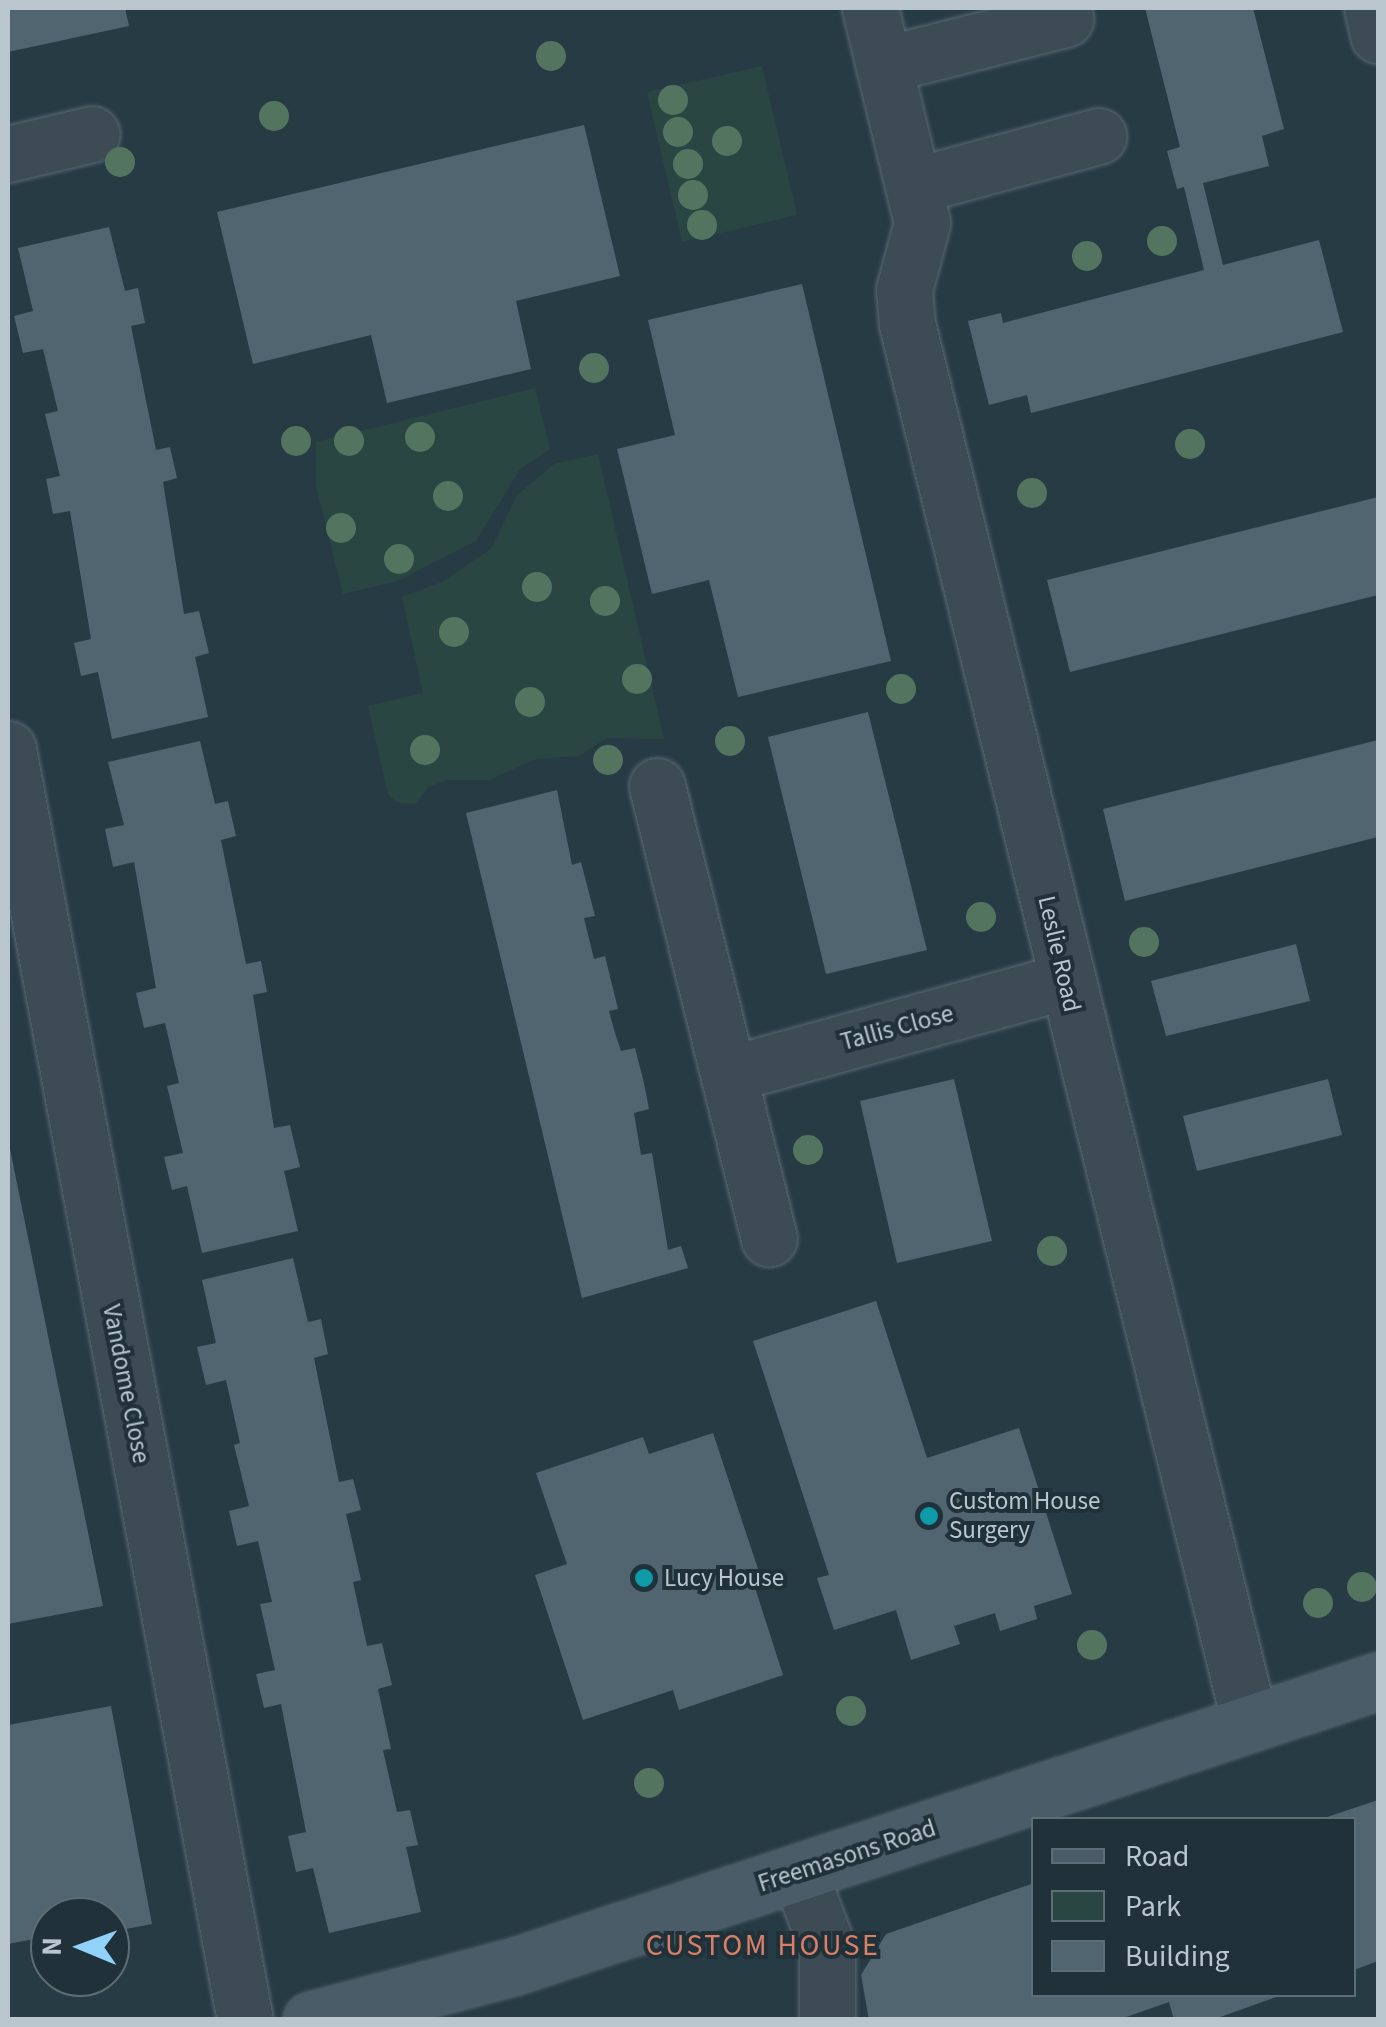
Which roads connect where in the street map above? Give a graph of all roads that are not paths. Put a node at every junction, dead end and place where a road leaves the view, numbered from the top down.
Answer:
1 (870, 8) edge
2 (1372, 8) edge
3 (1065, 20) dead end
4 (1378, 35) edge
5 (886, 64) junction
6 (92, 134) dead end
7 (1098, 136) dead end
8 (8, 154) edge
9 (917, 185) junction
10 (8, 749) edge
11 (657, 786) dead end
12 (18, 865) edge
13 (1065, 982) junction
14 (730, 1074) junction
15 (768, 1238) dead end
16 (1378, 1681) edge
17 (1249, 1720) junction
18 (799, 1872) junction
19 (246, 2020) edge
20 (311, 2020) edge
21 (827, 2020) edge

1 - 5 street, Leslie Road
2 - 4 street
3 - 5 street
5 - 9 street, Leslie Road
6 - 8 street
7 - 9 street
9 - 13 street, Leslie Road
10 - 12 street, Vandome Close
11 - 14 street
12 - 19 street, Vandome Close
13 - 14 street, Tallis Close
13 - 17 street, Leslie Road
14 - 15 street
16 - 17 street, Freemasons Road
17 - 18 street, Freemasons Road
18 - 20 street, Freemasons Road
18 - 21 street

